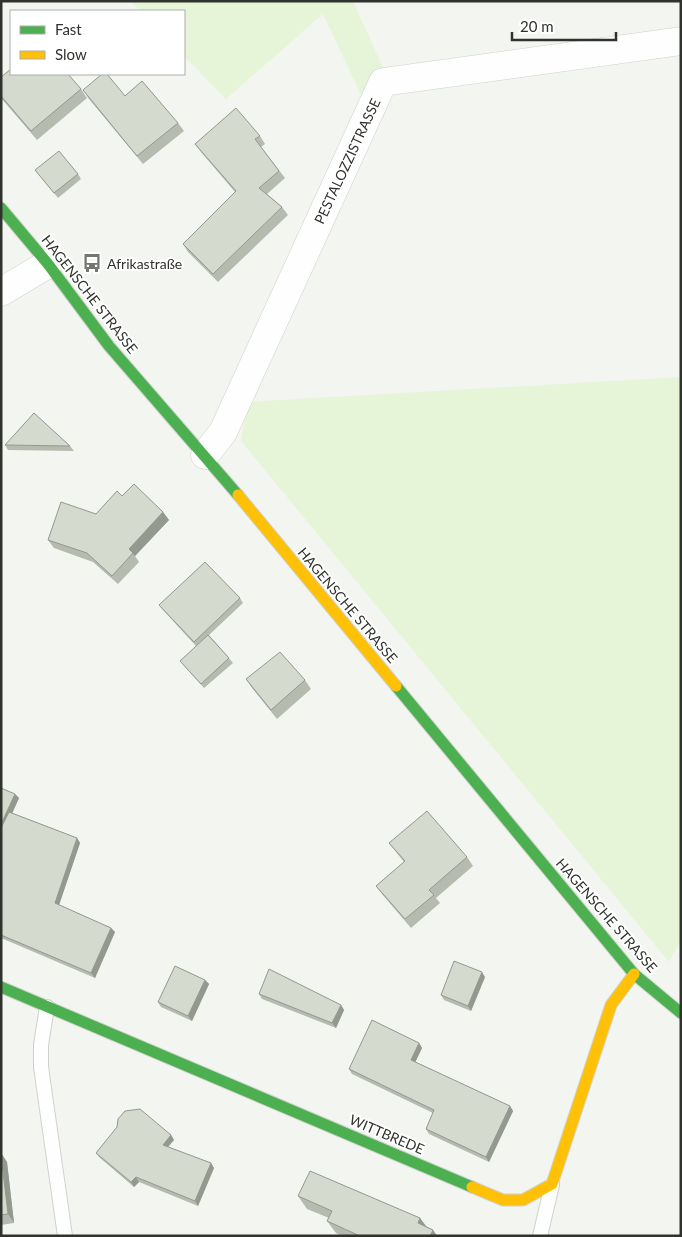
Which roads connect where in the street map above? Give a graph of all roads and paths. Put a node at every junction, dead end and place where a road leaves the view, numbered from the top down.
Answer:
1 (681, 41) edge
2 (1, 208) edge
3 (48, 264) junction
4 (1, 292) edge
5 (205, 455) junction
6 (634, 974) junction
7 (1, 987) edge
8 (47, 1007) junction
9 (681, 1013) edge
10 (552, 1184) junction
11 (65, 1236) edge
12 (540, 1236) edge

1 - 5 street, PESTALOZZISTRASSE
2 - 3 street, HAGENSCHE STRASSE
3 - 4 street
3 - 5 street, HAGENSCHE STRASSE
5 - 6 street, HAGENSCHE STRASSE
6 - 9 street, HAGENSCHE STRASSE
6 - 10 street
7 - 8 street, WITTBREDE
8 - 10 street, WITTBREDE
8 - 11 lane
10 - 12 lane

